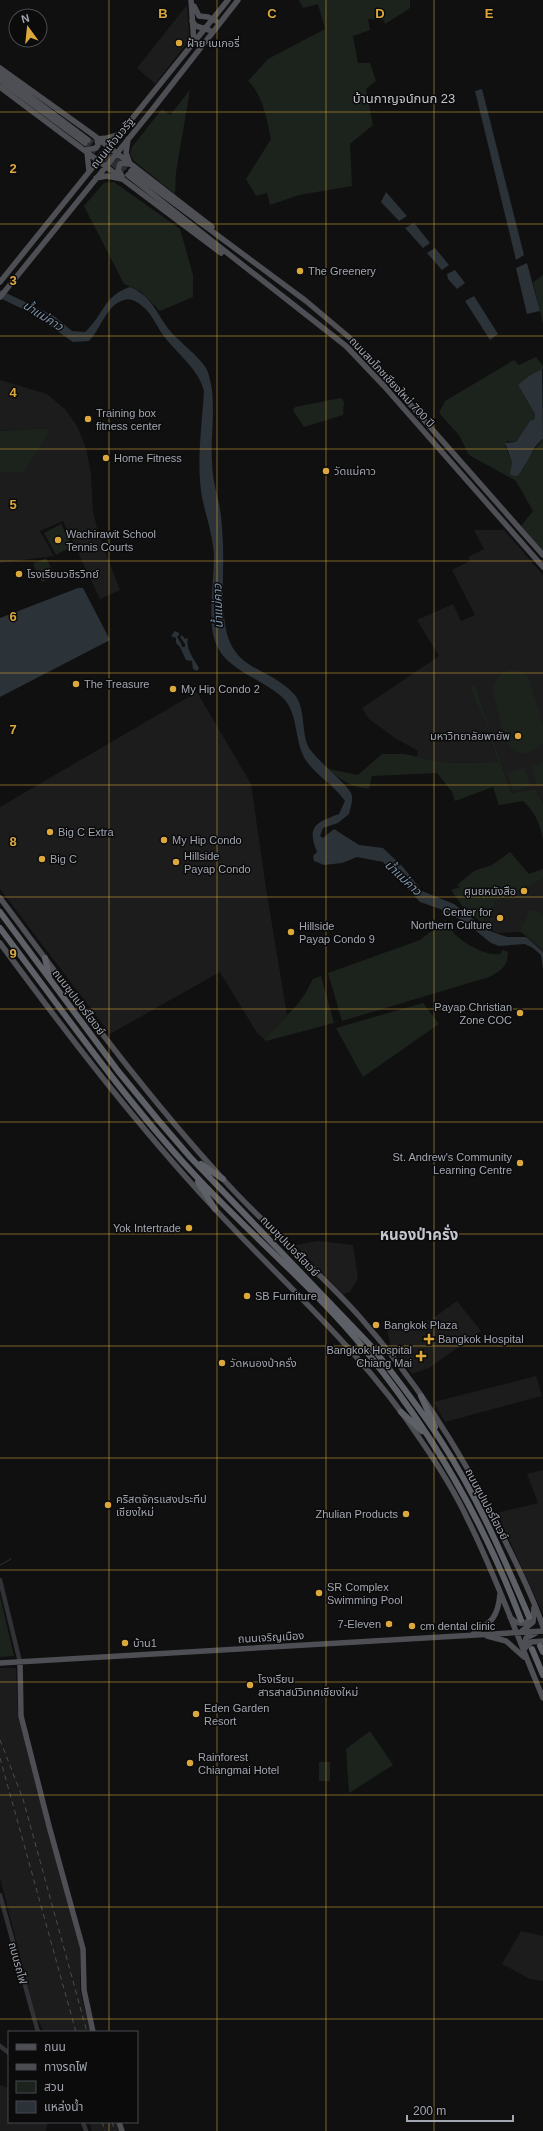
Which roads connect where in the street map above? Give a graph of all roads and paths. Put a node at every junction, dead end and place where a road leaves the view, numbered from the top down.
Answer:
1 (192, 0) edge
2 (228, 0) edge
3 (238, 0) edge
4 (210, 18) junction
5 (192, 21) junction
6 (220, 24) junction
7 (206, 28) junction
8 (213, 33) junction
9 (194, 43) junction
10 (0, 68) edge
11 (0, 74) edge
12 (0, 80) edge
13 (0, 87) edge
14 (121, 133) junction
15 (97, 139) junction
16 (128, 139) junction
17 (108, 148) junction
18 (86, 150) junction
19 (116, 154) junction
20 (99, 160) junction
21 (106, 166) junction
22 (89, 172) junction
23 (129, 173) junction
24 (96, 178) junction
25 (0, 282) edge
26 (0, 297) edge
27 (543, 555) edge
28 (543, 567) edge
29 (0, 898) edge
30 (0, 912) edge
31 (0, 928) edge
32 (0, 943) edge
33 (45, 958) junction
34 (49, 979) junction
35 (190, 1157) junction
36 (191, 1170) junction
37 (222, 1179) junction
38 (215, 1209) junction
39 (421, 1396) junction
40 (402, 1412) junction
41 (441, 1441) junction
42 (433, 1442) junction
43 (0, 1580) edge
44 (500, 1592) junction
45 (534, 1603) junction
46 (535, 1612) junction
47 (508, 1614) junction
48 (528, 1617) dead end
49 (521, 1620) dead end
50 (543, 1627) edge
51 (543, 1631) edge
52 (516, 1633) junction
53 (473, 1635) junction
54 (542, 1643) edge
55 (532, 1649) dead end
56 (543, 1652) edge
57 (525, 1655) junction
58 (29, 1661) junction
59 (12, 1662) junction
60 (20, 1662) junction
61 (0, 1663) edge
62 (20, 1670) junction
63 (543, 1675) edge
64 (543, 1698) edge
65 (0, 1894) edge
66 (38, 2031) edge
67 (93, 2031) edge
68 (0, 2046) edge
69 (8, 2052) edge

1 - 4 main road
1 - 5 main road
2 - 4 main road
3 - 6 main road, ถนนแก้วนวรัฐ
4 - 6 main road
4 - 7 main road, ถนนแก้วนวรัฐ
5 - 7 main road
5 - 9 main road
6 - 8 main road, ถนนแก้วนวรัฐ
7 - 8 main road
7 - 9 main road, ถนนแก้วนวรัฐ
8 - 16 main road, ถนนแก้วนวรัฐ
9 - 14 main road, ถนนแก้วนวรัฐ
10 - 15 main road
11 - 12 main road
13 - 18 main road
14 - 15 main road
14 - 17 main road, ถนนแก้วนวรัฐ
15 - 17 main road
15 - 18 main road
16 - 19 main road, ถนนแก้วนวรัฐ
16 - 23 main road
17 - 19 main road
17 - 20 main road, ถนนแก้วนวรัฐ
18 - 20 main road
18 - 22 main road
19 - 21 main road, ถนนแก้วนวรัฐ
19 - 23 main road
20 - 21 main road
20 - 22 main road, ถนนแก้วนวรัฐ
21 - 23 main road
21 - 24 main road, ถนนแก้วนวรัฐ
22 - 25 main road, ถนนแก้วนวรัฐ
23 - 24 main road
23 - 27 main road, ถนนสมโภชเชียงใหม่ 700 ปี
23 - 28 main road, ถนนสมโภชเชียงใหม่ 700 ปี
24 - 26 main road, ถนนแก้วนวรัฐ
29 - 33 main road
30 - 34 highway, ถนนซุปเปอร์ไฮเวย์
31 - 36 highway, ถนนซุปเปอร์ไฮเวย์
32 - 38 main road
33 - 34 highway
33 - 37 main road
34 - 35 highway, ถนนซุปเปอร์ไฮเวย์
35 - 37 highway
35 - 41 highway, ถนนซุปเปอร์ไฮเวย์
36 - 38 highway
36 - 42 highway, ถนนซุปเปอร์ไฮเวย์
37 - 39 main road
38 - 40 main road
39 - 41 highway
39 - 45 main road
40 - 42 highway
40 - 44 main road
41 - 48 highway, ถนนซุปเปอร์ไฮเวย์
42 - 49 highway, ถนนซุปเปอร์ไฮเวย์
43 - 60 street
44 - 47 main road
44 - 53 main road
45 - 46 main road
45 - 50 main road
46 - 47 main road
46 - 52 main road
47 - 52 main road
51 - 52 main road, ถนนเจริญเมือง
51 - 57 main road
52 - 53 main road, ถนนเจริญเมือง
52 - 57 main road
53 - 57 main road
53 - 58 main road, ถนนเจริญเมือง
54 - 56 highway
54 - 57 main road
55 - 63 highway
57 - 64 main road
58 - 60 main road, ถนนเจริญเมือง
58 - 62 main road
59 - 60 main road, ถนนเจริญเมือง
59 - 61 main road, ถนนเจริญเมือง
59 - 62 main road
60 - 62 main road
62 - 67 main road
65 - 66 street, ถนนรถไฟ
68 - 69 street

